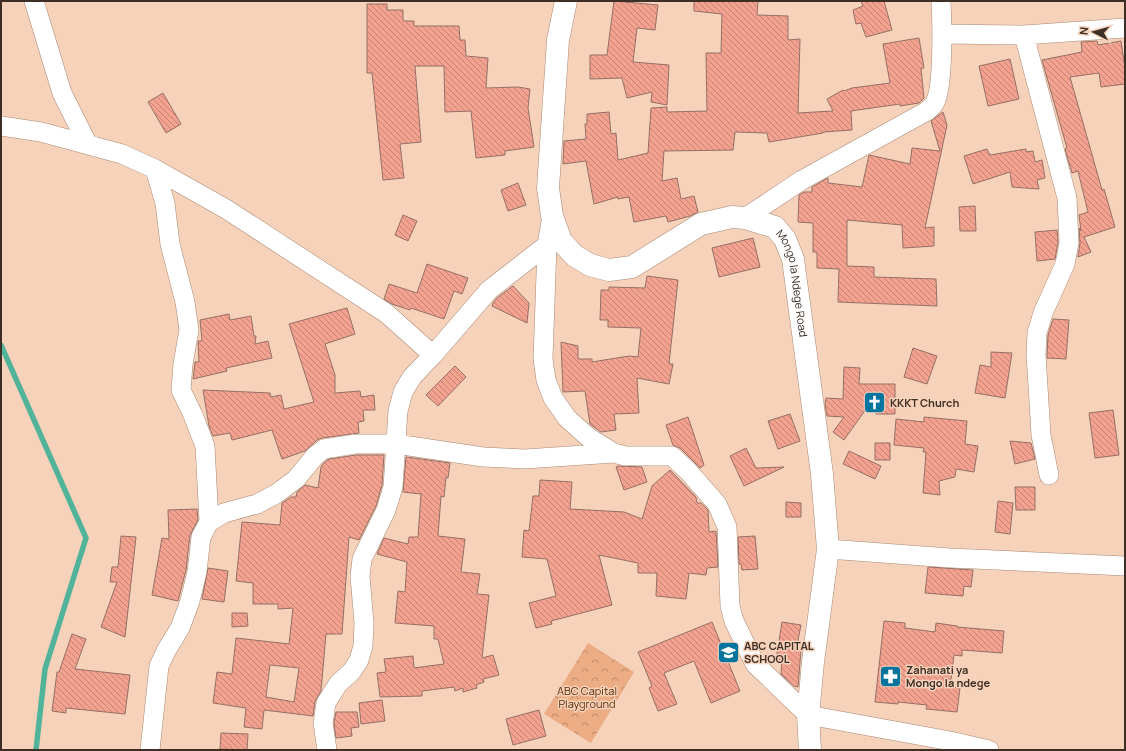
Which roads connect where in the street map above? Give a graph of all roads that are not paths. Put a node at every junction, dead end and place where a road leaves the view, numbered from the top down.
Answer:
1 (34, 1) edge
2 (566, 1) edge
3 (941, 1) edge
4 (1125, 28) edge
5 (942, 34) junction
6 (1024, 35) junction
7 (1, 126) edge
8 (88, 145) junction
9 (155, 169) junction
10 (552, 216) junction
11 (745, 218) junction
12 (546, 245) junction
13 (433, 355) junction
14 (396, 444) junction
15 (614, 453) junction
16 (1049, 475) dead end
17 (209, 522) junction
18 (828, 549) junction
19 (1125, 566) edge
20 (808, 715) junction
21 (150, 750) edge
22 (327, 750) edge
23 (810, 750) edge
24 (989, 750) edge

1 - 8 street
2 - 10 street, Mongo la Ndege Road
3 - 5 street
4 - 6 street
5 - 6 street
5 - 11 street
6 - 16 street
7 - 8 street
8 - 9 street
9 - 13 street
9 - 17 street
10 - 11 street, Mongo la Ndege Road
10 - 12 street
11 - 18 street, Mongo la Ndege Road
12 - 13 street
12 - 15 street
13 - 14 street
14 - 15 street
14 - 17 street
14 - 22 street
15 - 20 street
17 - 21 street
18 - 19 street
18 - 20 street, Mongo la Ndege Road
20 - 23 street, Mongo la Ndege Road
20 - 24 street

